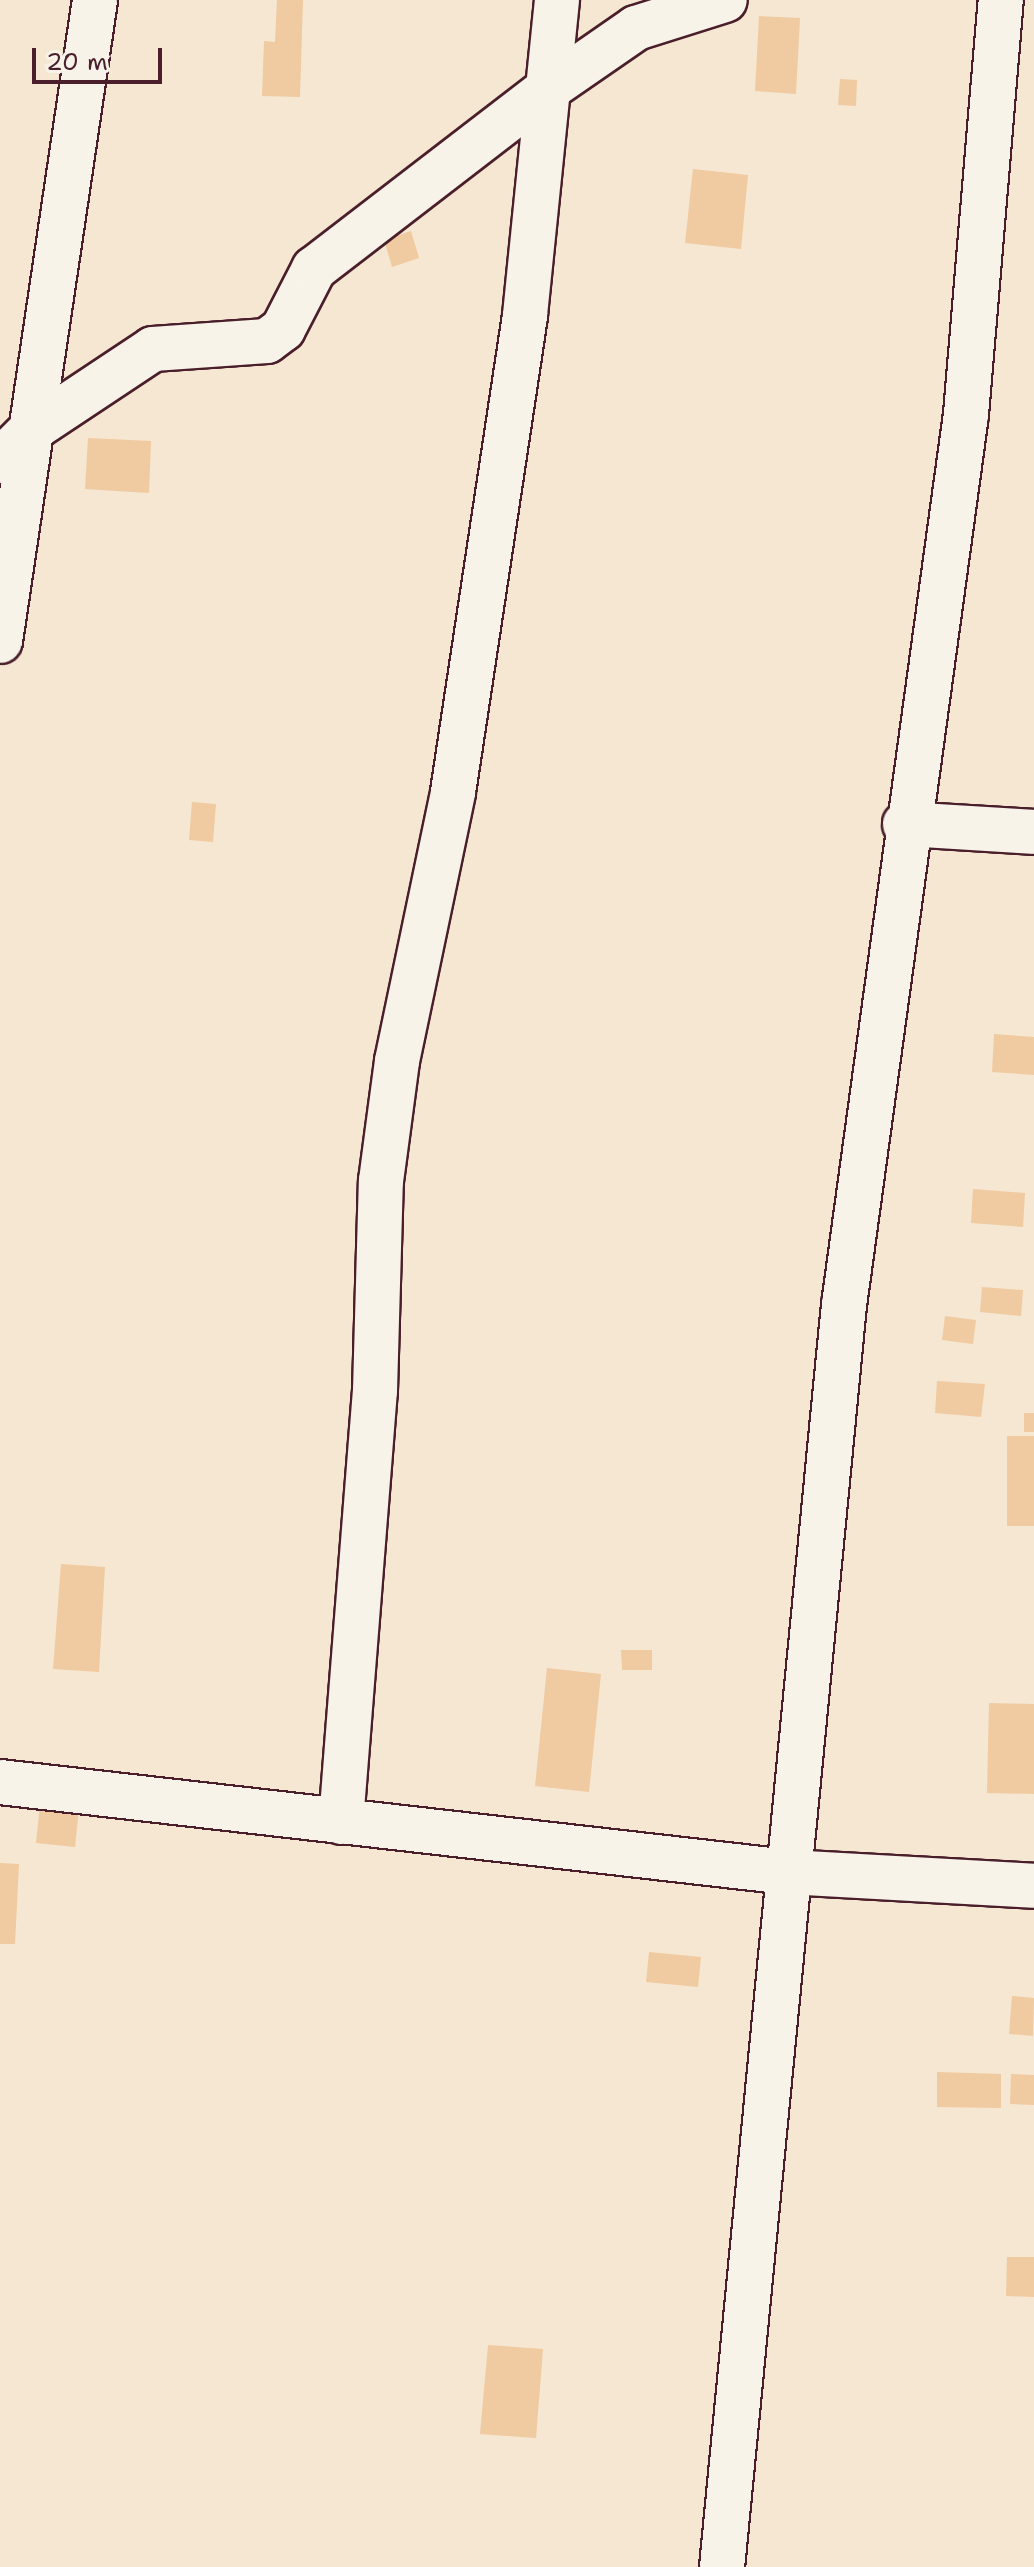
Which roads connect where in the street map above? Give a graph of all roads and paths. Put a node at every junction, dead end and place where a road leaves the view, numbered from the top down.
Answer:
1 (95, 0) edge
2 (557, 0) edge
3 (725, 0) edge
4 (1001, 0) edge
5 (548, 89) junction
6 (31, 430) junction
7 (0, 461) edge
8 (0, 641) edge
9 (905, 824) junction
10 (1034, 832) edge
11 (0, 1782) edge
12 (341, 1822) junction
13 (787, 1872) junction
14 (1034, 1886) edge
15 (722, 2567) edge

1 - 6 street
2 - 5 street
3 - 5 street
4 - 9 street
5 - 6 street
5 - 12 street
6 - 7 street
6 - 8 street
9 - 10 street
9 - 13 street
11 - 12 street
12 - 13 street
13 - 14 street
13 - 15 street

